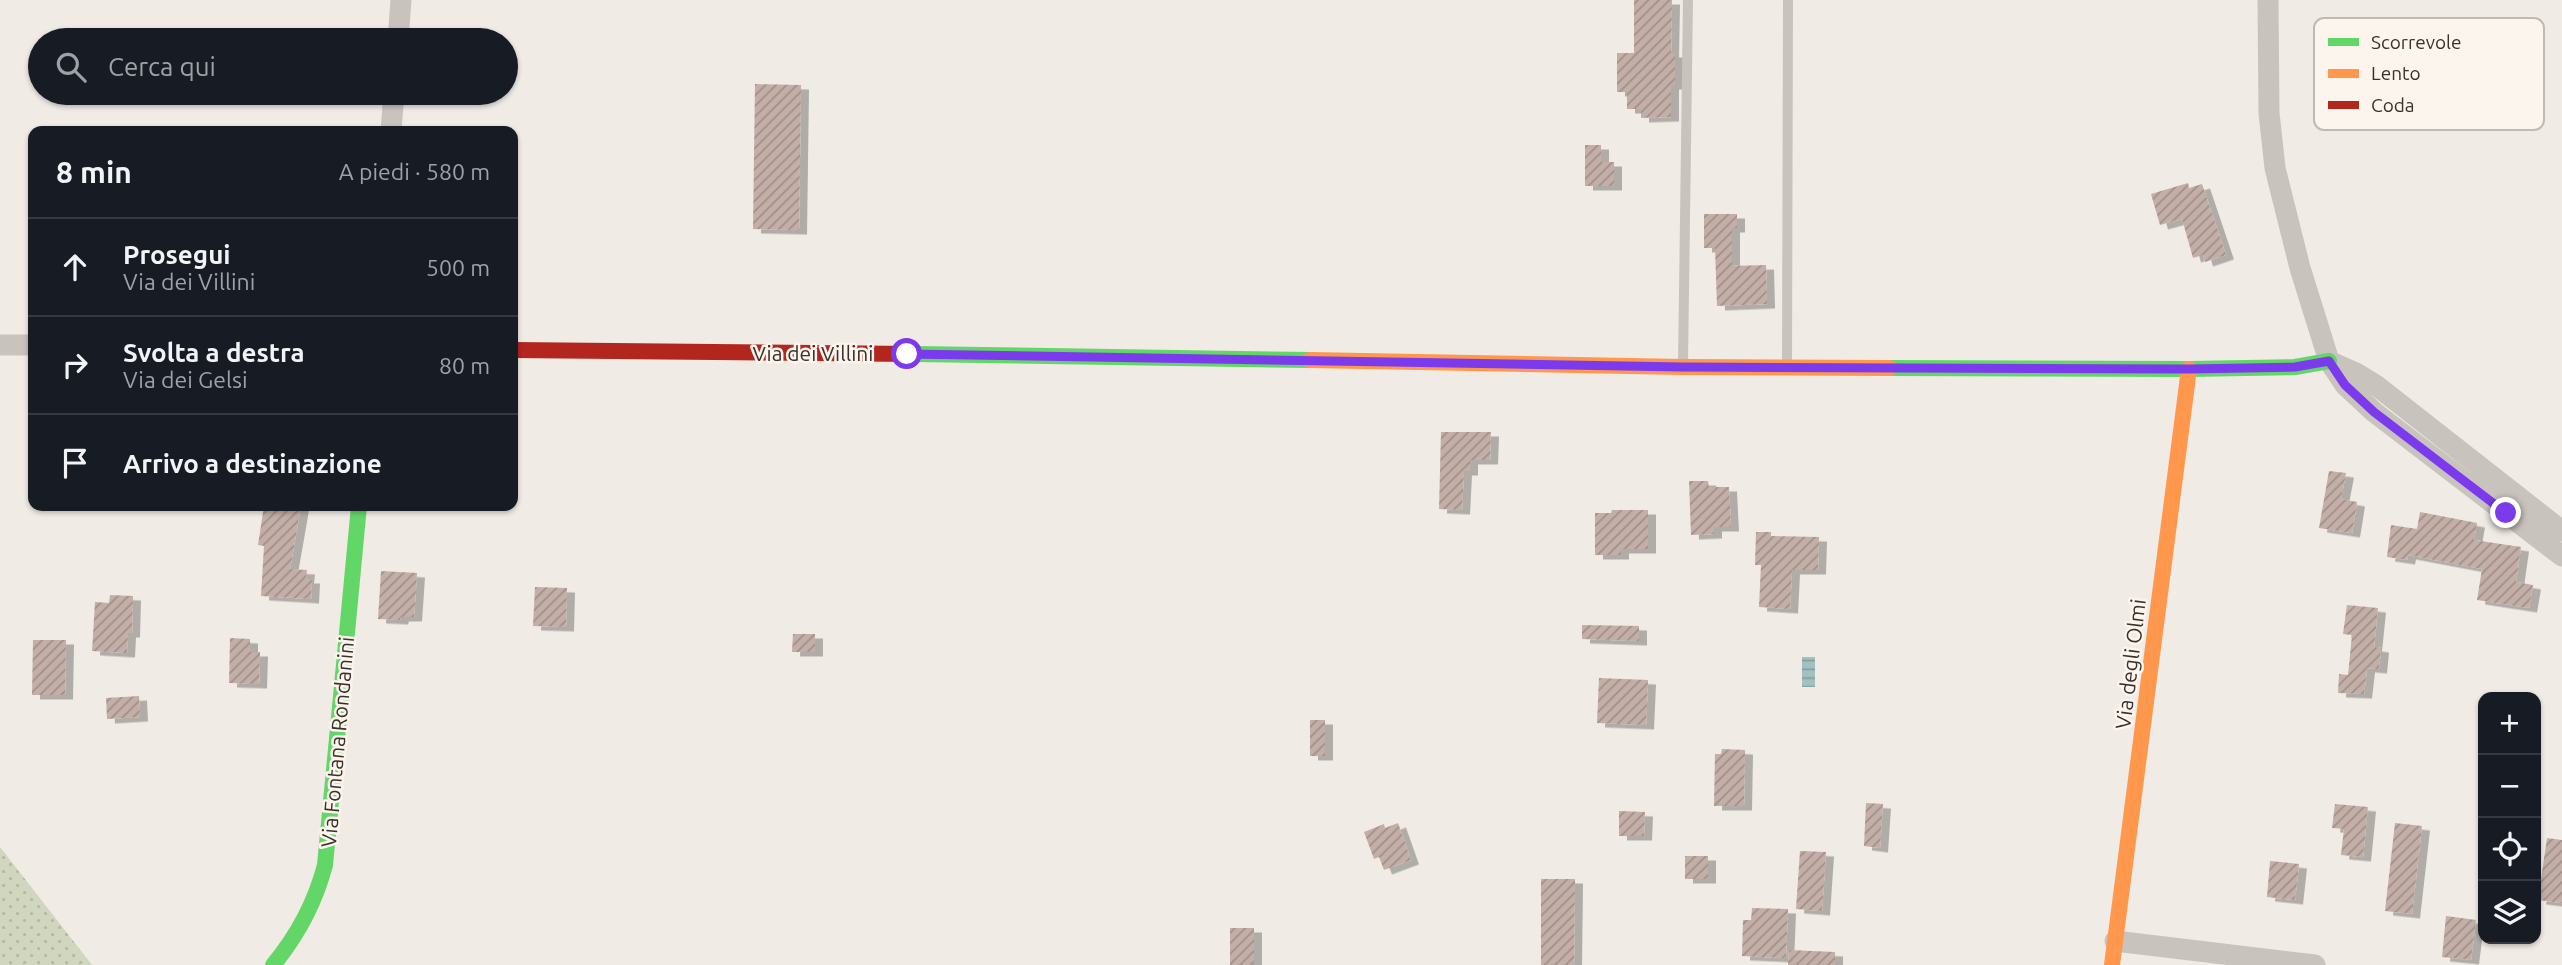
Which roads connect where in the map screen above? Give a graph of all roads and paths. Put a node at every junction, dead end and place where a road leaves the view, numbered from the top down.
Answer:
1 (401, 0) edge
2 (1688, 0) edge
3 (1788, 0) edge
4 (2269, 0) edge
5 (399, 28) edge
6 (393, 105) edge
7 (391, 126) edge
8 (0, 345) edge
9 (28, 345) edge
10 (518, 350) edge
11 (2329, 361) junction
12 (1787, 366) junction
13 (1683, 367) junction
14 (2189, 369) junction
15 (359, 511) edge
16 (2562, 531) edge
17 (2562, 556) edge
18 (2115, 941) junction
19 (273, 965) edge
20 (2112, 965) edge
21 (2315, 965) edge

1 - 5 street
2 - 13 lane
3 - 12 lane
4 - 11 street
6 - 7 street
8 - 9 street
10 - 13 street, Via dei Villini
11 - 14 street, Via dei Villini
11 - 16 street
11 - 17 street
12 - 13 street, Via dei Villini
12 - 14 street, Via dei Villini
14 - 18 street, Via degli Olmi
15 - 19 street, Via Fontana Rondanini
18 - 20 street, Via degli Olmi
18 - 21 street

